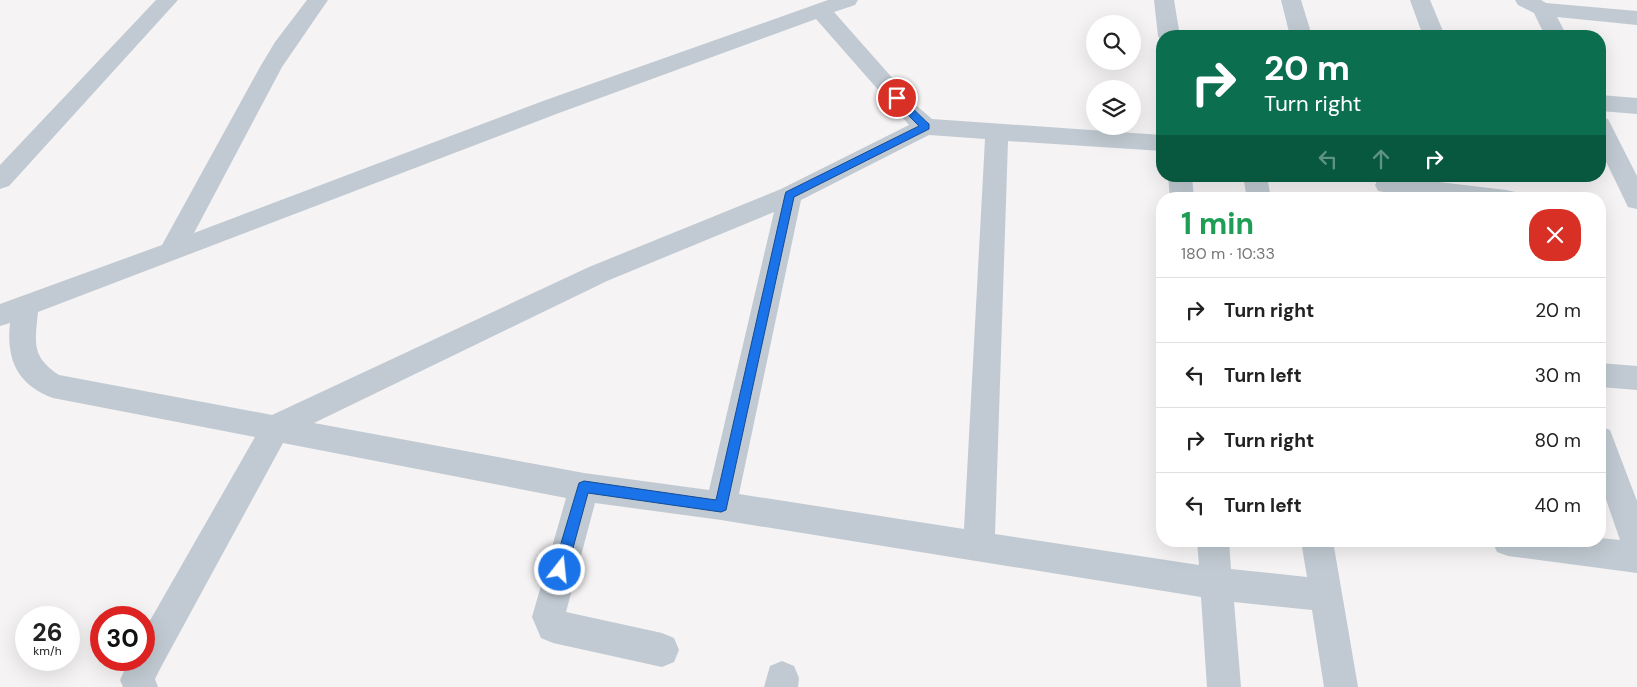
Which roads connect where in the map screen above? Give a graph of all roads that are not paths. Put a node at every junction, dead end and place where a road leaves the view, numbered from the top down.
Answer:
1 (168, 0) edge
2 (318, 0) edge
3 (848, 0) edge
4 (1164, 0) edge
5 (1291, 0) edge
6 (1420, 0) edge
7 (1534, 4) edge
8 (820, 10) junction
9 (1637, 18) edge
10 (1168, 30) edge
11 (1299, 30) edge
12 (1432, 30) edge
13 (1552, 30) edge
14 (1606, 103) edge
15 (1637, 106) edge
16 (926, 127) junction
17 (997, 133) junction
18 (1606, 137) edge
19 (1156, 144) edge
20 (0, 180) edge
21 (1388, 187) edge
22 (1437, 192) edge
23 (790, 195) junction
24 (1637, 200) edge
25 (171, 252) junction
26 (13, 311) edge
27 (1606, 375) edge
28 (1637, 378) edge
29 (276, 427) junction
30 (1606, 456) edge
31 (584, 487) junction
32 (721, 506) junction
33 (1637, 544) edge
34 (979, 547) junction
35 (1214, 547) edge
36 (1318, 547) edge
37 (1554, 547) edge
38 (1637, 558) edge
39 (1217, 584) junction
40 (1327, 595) junction
41 (662, 650) dead end
42 (141, 687) edge
43 (1224, 687) edge
44 (1341, 687) edge

1 - 20 street
2 - 25 street
3 - 8 street
4 - 10 street
5 - 11 street
6 - 12 street
7 - 9 street
7 - 13 street
8 - 16 street
8 - 25 street
14 - 15 street
16 - 17 street
16 - 23 street
17 - 19 street
17 - 34 street
18 - 24 street
21 - 22 street
23 - 29 street
23 - 32 street
25 - 26 street
26 - 29 street
27 - 28 street
29 - 31 street
29 - 42 street
30 - 33 street
31 - 32 street
31 - 41 street
32 - 34 street
34 - 39 street
35 - 39 street
36 - 40 street
37 - 38 street
39 - 40 street
39 - 43 street
40 - 44 street

